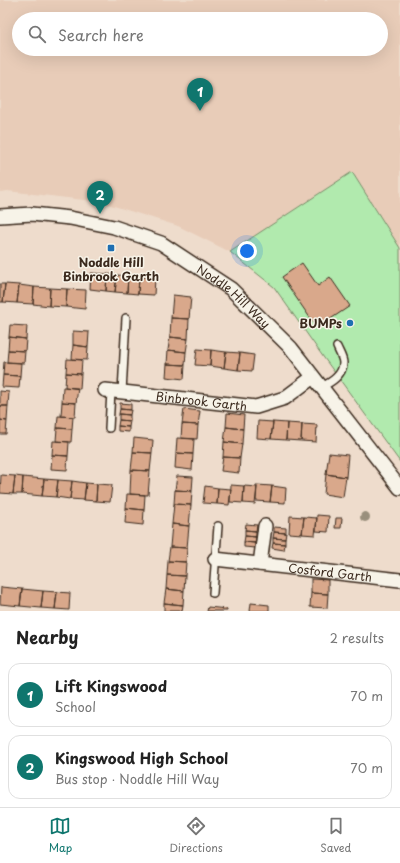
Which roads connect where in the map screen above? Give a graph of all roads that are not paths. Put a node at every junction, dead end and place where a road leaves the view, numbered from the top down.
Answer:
1 (0, 216) edge
2 (126, 318) dead end
3 (337, 347) dead end
4 (318, 382) junction
5 (113, 391) junction
6 (109, 428) dead end
7 (400, 488) edge
8 (218, 526) dead end
9 (265, 526) dead end
10 (216, 559) junction
11 (260, 564) junction
12 (400, 580) edge
13 (213, 593) dead end

1 - 4 street, Noddle Hill Way
2 - 5 lane
3 - 4 lane
4 - 5 street, Binbrook Garth
4 - 7 street, Noddle Hill Way
5 - 6 lane
8 - 10 lane
9 - 11 street
10 - 11 street, Cosford Garth
10 - 13 lane
11 - 12 street, Cosford Garth

